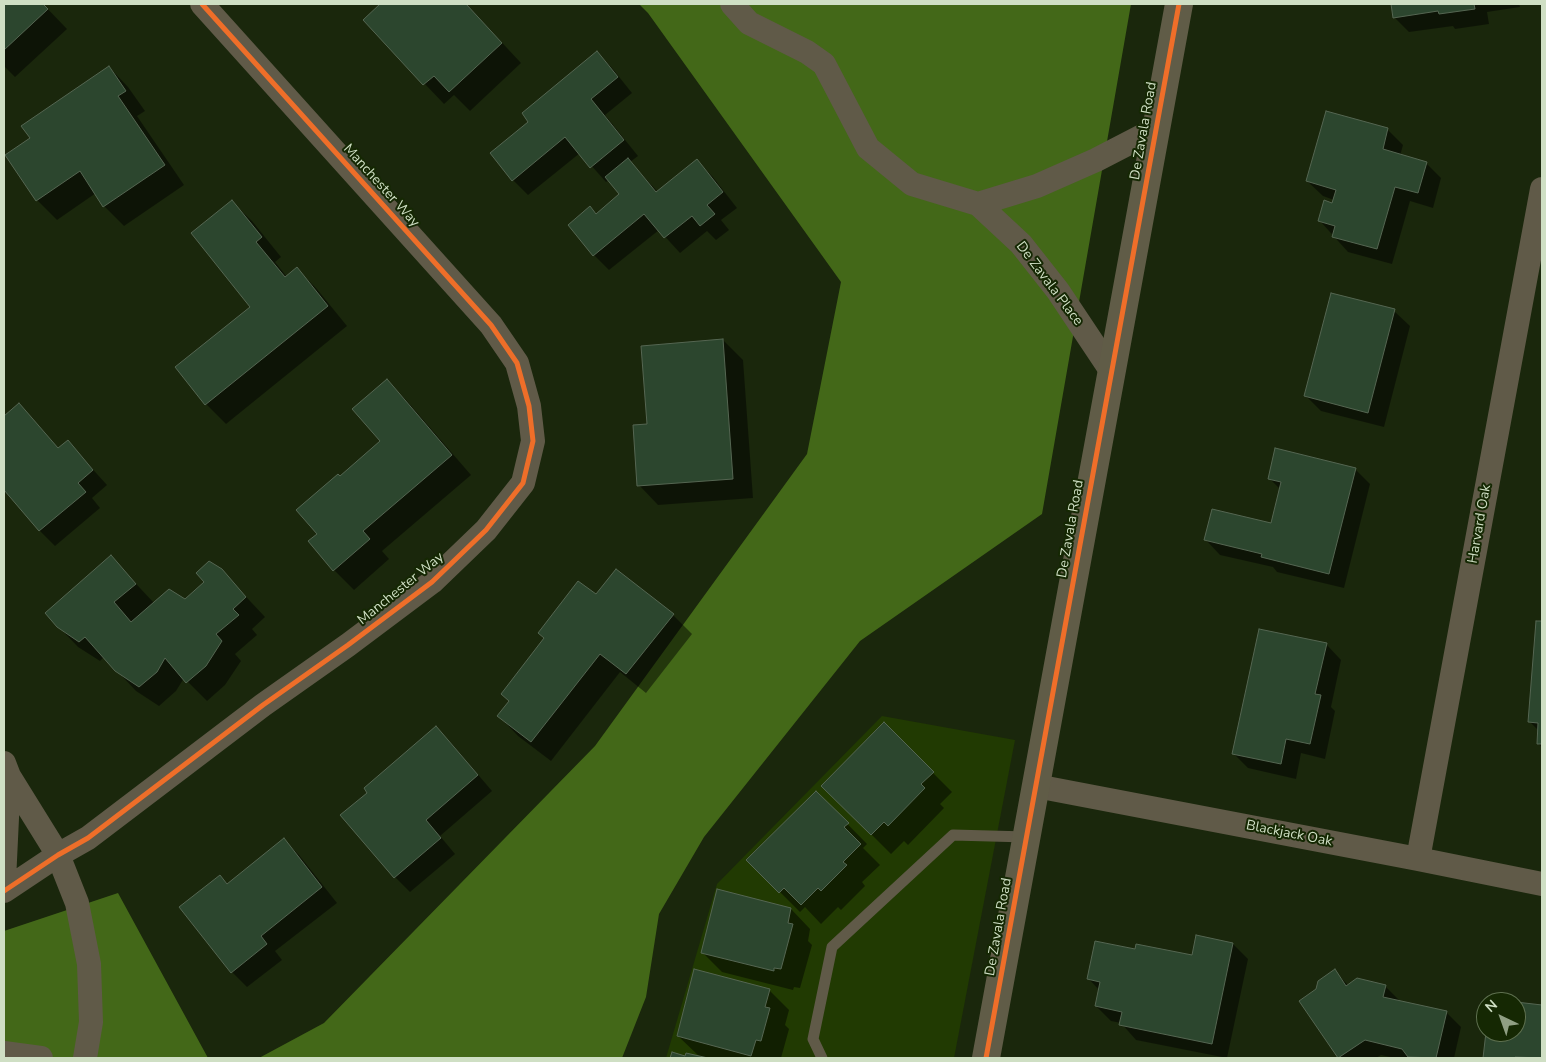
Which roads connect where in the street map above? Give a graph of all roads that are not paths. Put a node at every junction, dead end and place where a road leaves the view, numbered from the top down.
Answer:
1 (202, 4) edge
2 (732, 4) edge
3 (1179, 4) edge
4 (1156, 130) junction
5 (1542, 189) edge
6 (978, 204) junction
7 (1112, 372) junction
8 (6, 770) edge
9 (1036, 786) junction
10 (1027, 836) junction
11 (58, 855) junction
12 (1418, 859) junction
13 (4, 881) edge
14 (1542, 884) edge
15 (4, 890) edge
16 (4, 1053) edge
17 (42, 1058) edge
18 (85, 1058) edge
19 (822, 1058) edge
20 (986, 1058) edge

1 - 11 street, Manchester Way
2 - 6 street, De Zavala Place
3 - 4 main road, De Zavala Road
4 - 6 street
4 - 7 main road, De Zavala Road
5 - 12 street, Harvard Oak
6 - 7 street, De Zavala Place
7 - 9 main road, De Zavala Road
8 - 11 street
8 - 13 street
9 - 10 main road, De Zavala Road
9 - 12 street, Blackjack Oak
10 - 19 lane
10 - 20 main road, De Zavala Road
11 - 15 street, Manchester Way
11 - 18 street
12 - 14 street, Blackjack Oak
16 - 17 street

